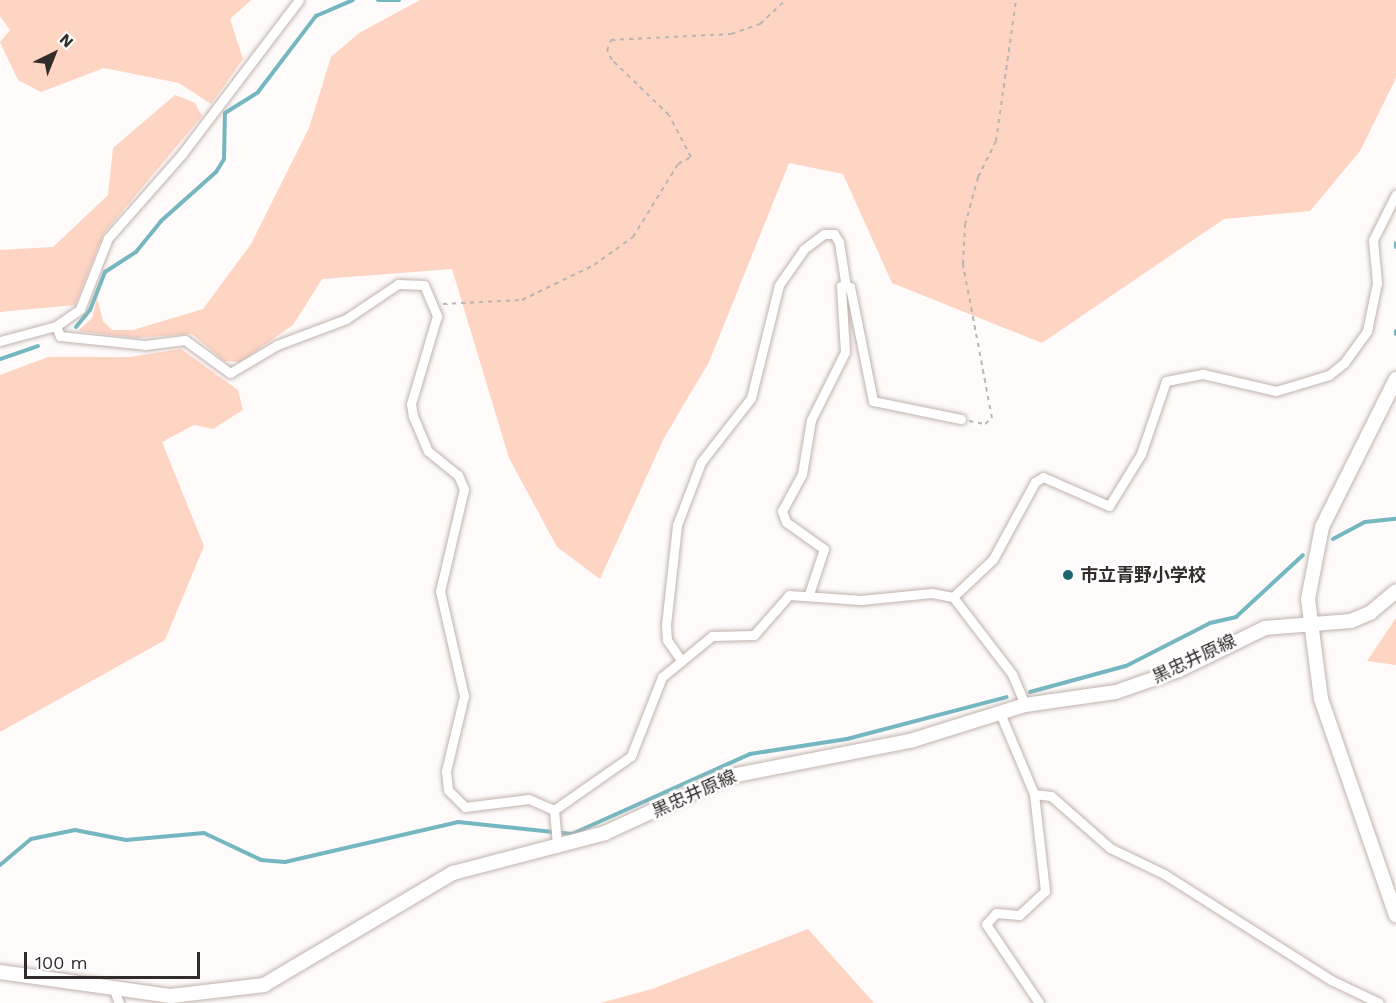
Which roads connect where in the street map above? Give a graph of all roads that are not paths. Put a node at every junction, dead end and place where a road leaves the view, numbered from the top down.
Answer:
1 (299, 0) edge
2 (1396, 194) edge
3 (846, 287) junction
4 (56, 326) junction
5 (0, 341) edge
6 (1396, 379) edge
7 (960, 419) road end
8 (1396, 591) edge
9 (809, 594) junction
10 (953, 597) junction
11 (1310, 625) junction
12 (681, 660) junction
13 (1025, 705) junction
14 (1000, 713) junction
15 (1034, 794) junction
16 (554, 810) junction
17 (556, 838) junction
18 (1396, 915) edge
19 (0, 972) edge
20 (113, 988) junction
21 (119, 1003) edge
22 (1039, 1003) edge
23 (1379, 1003) edge

1 - 4 street
2 - 10 street
3 - 7 street
3 - 9 street
3 - 12 street
4 - 5 street
4 - 16 street
6 - 11 main road
8 - 11 main road, 黒忠井原線
9 - 10 street
9 - 12 street
10 - 13 street
11 - 13 main road, 黒忠井原線
11 - 18 main road
12 - 16 street
13 - 14 main road, 黒忠井原線
14 - 15 street
14 - 17 main road, 黒忠井原線
15 - 22 street
15 - 23 street
16 - 17 street
17 - 20 main road, 黒忠井原線
19 - 20 main road, 黒忠井原線
20 - 21 street

